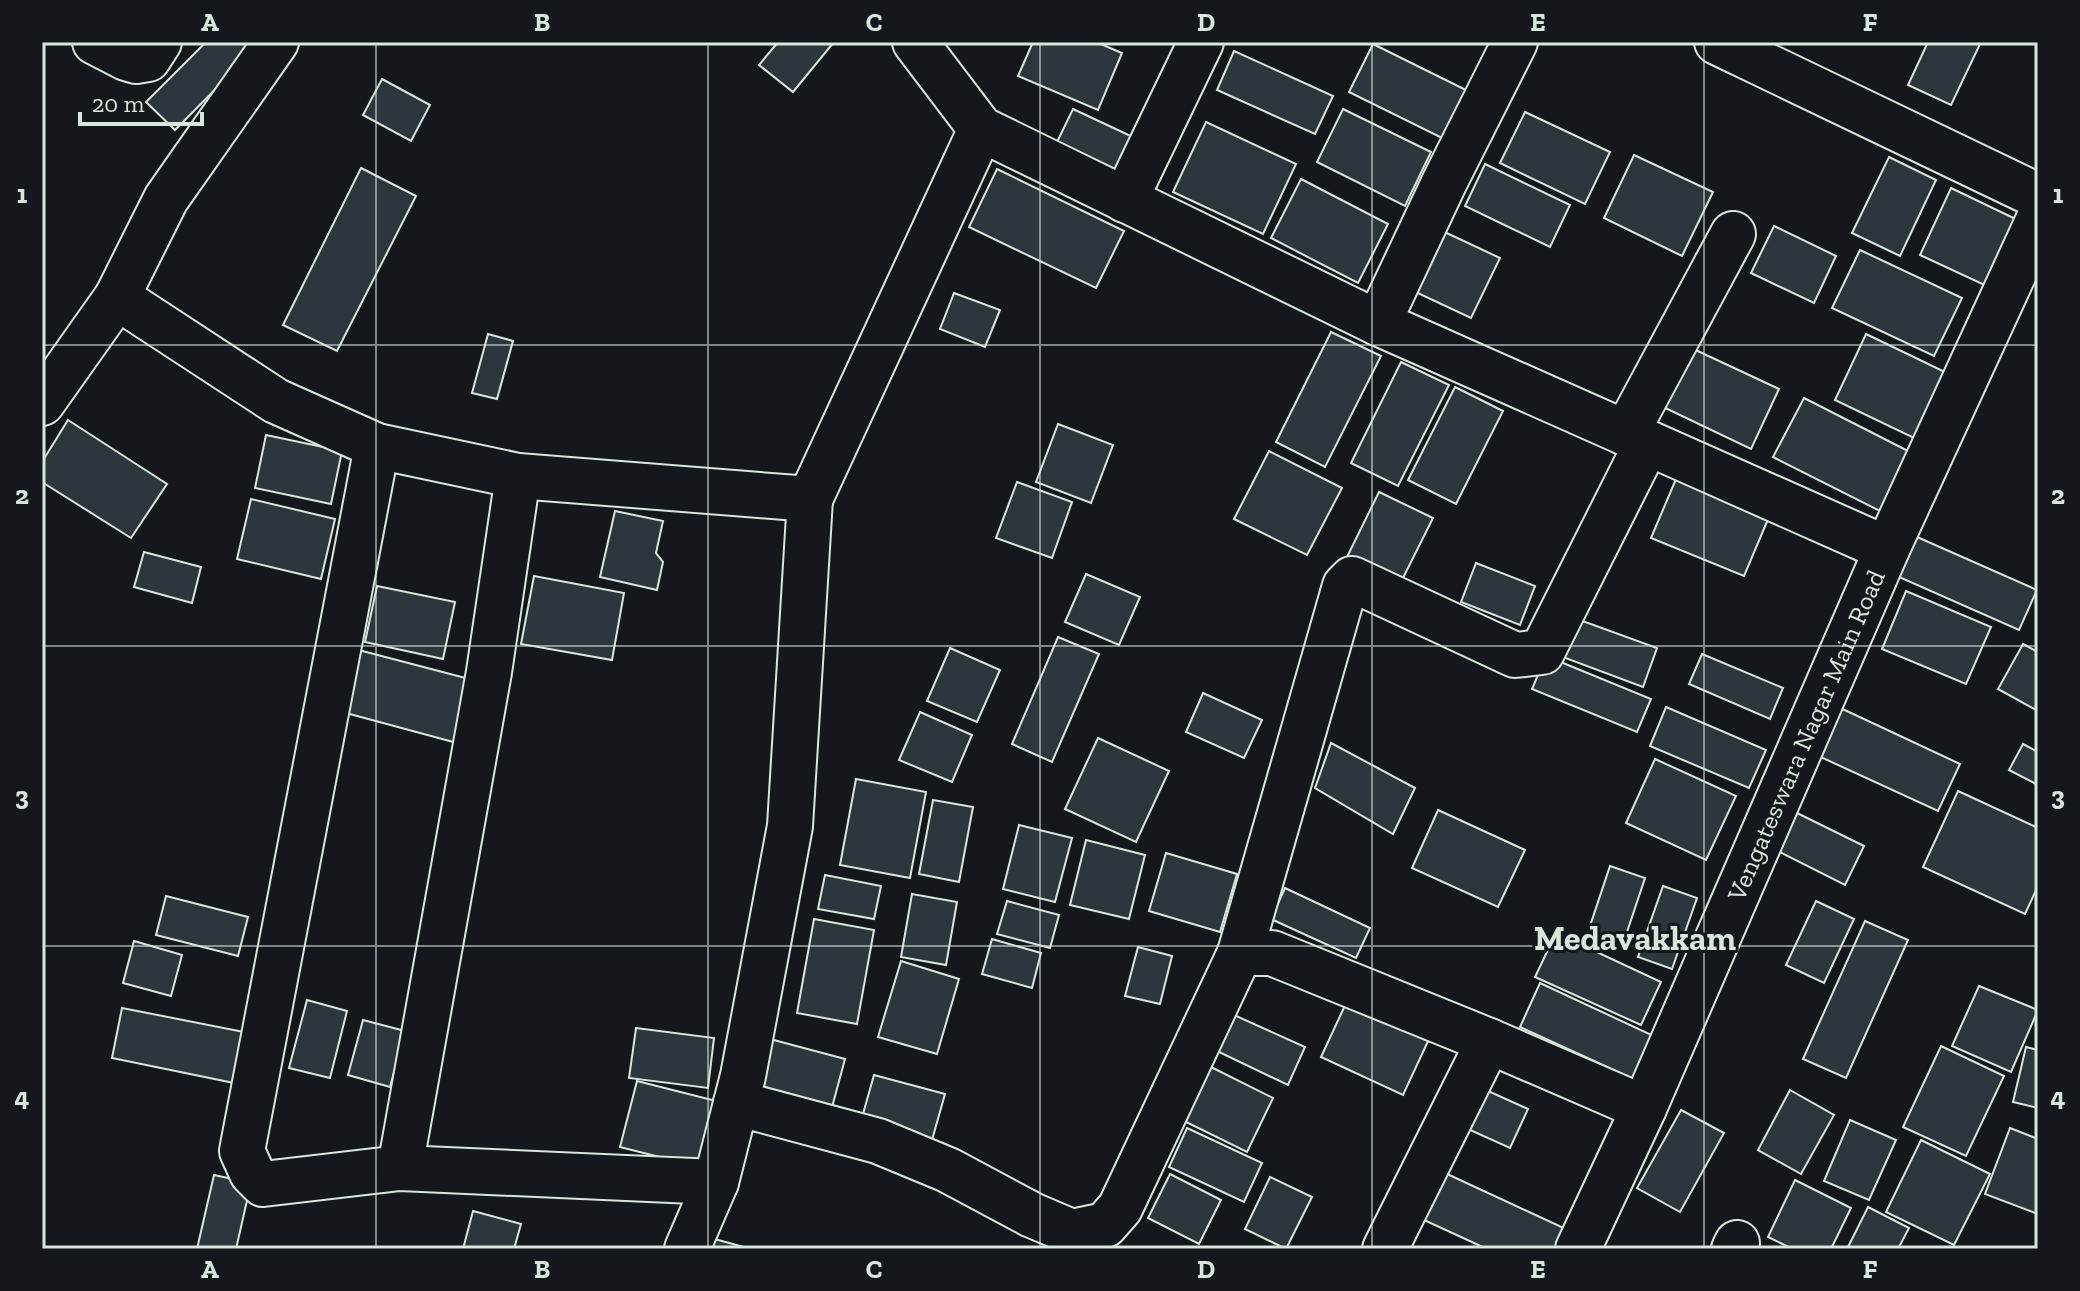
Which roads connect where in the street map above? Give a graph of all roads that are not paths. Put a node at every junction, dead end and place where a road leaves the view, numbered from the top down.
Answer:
1 (95, 42) edge
2 (159, 42) edge
3 (276, 42) edge
4 (915, 42) edge
5 (1201, 42) edge
6 (1515, 42) edge
7 (1717, 42) edge
8 (981, 129) junction
9 (2038, 196) edge
10 (1125, 200) junction
11 (2038, 221) edge
12 (1733, 234) dead end
13 (117, 297) junction
14 (1378, 323) junction
15 (42, 403) edge
16 (1637, 438) junction
17 (377, 446) junction
18 (518, 476) junction
19 (810, 499) junction
20 (1887, 549) junction
21 (1240, 953) junction
22 (1489, 1041) junction
23 (736, 1103) junction
24 (1644, 1108) junction
25 (400, 1168) junction
26 (716, 1182) junction
27 (687, 1249) edge
28 (1385, 1249) edge
29 (1578, 1249) edge

1 - 2 street
3 - 13 street
4 - 8 street
5 - 10 street
6 - 14 street
7 - 9 street
8 - 10 street
8 - 19 street
10 - 14 street
11 - 20 street, Vengateswara Nagar Main Road
12 - 16 street
13 - 15 street
13 - 17 street
14 - 16 street
16 - 20 street
16 - 21 street
17 - 18 street
17 - 25 street
18 - 19 street
18 - 25 street
19 - 23 street
20 - 24 street, Vengateswara Nagar Main Road
21 - 22 street
21 - 23 street
22 - 24 street
22 - 28 street
23 - 26 street
24 - 29 street, Vengateswara Nagar Main Road
25 - 26 street
26 - 27 street

